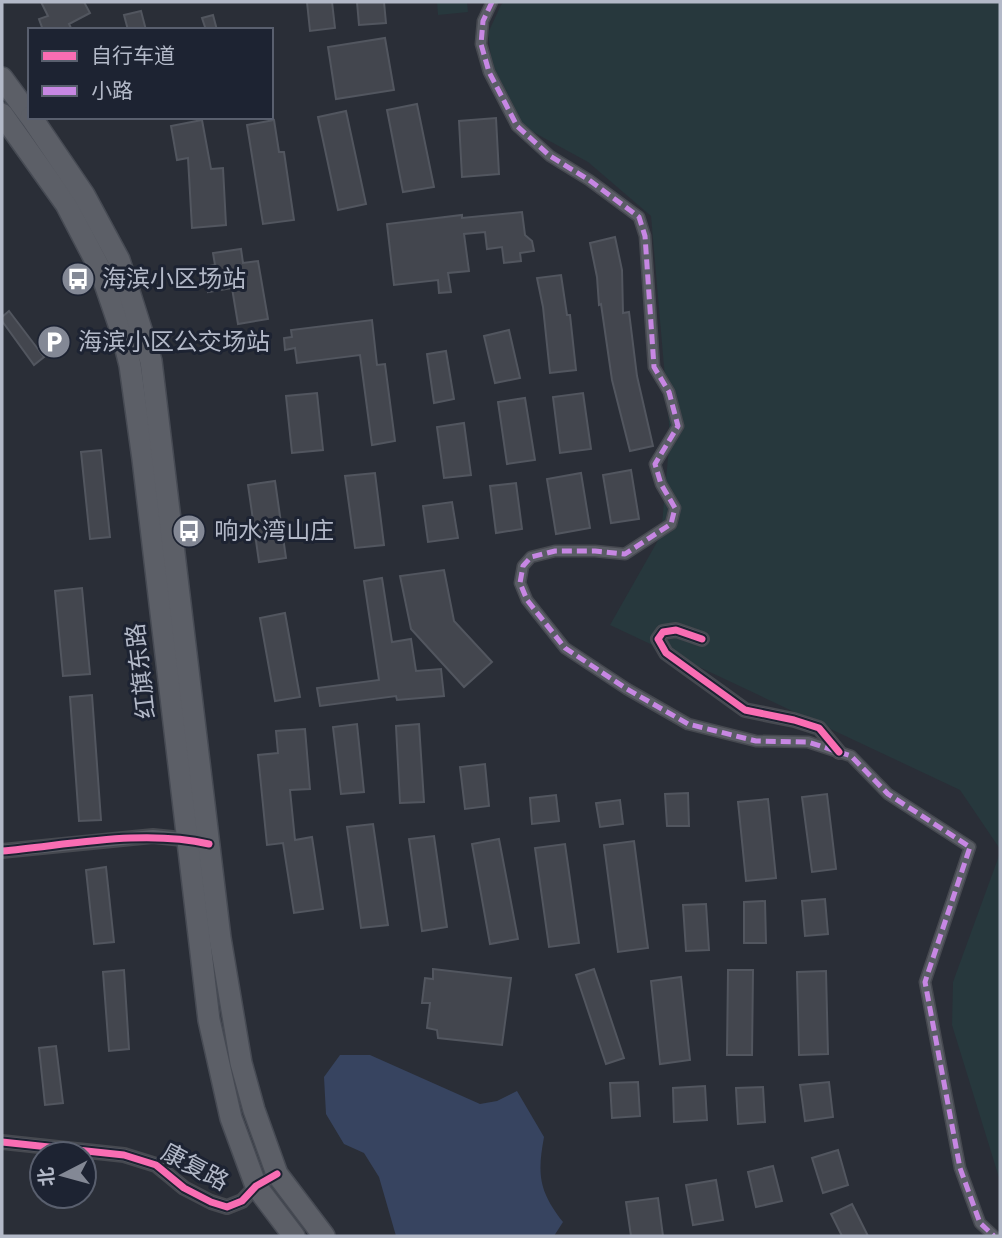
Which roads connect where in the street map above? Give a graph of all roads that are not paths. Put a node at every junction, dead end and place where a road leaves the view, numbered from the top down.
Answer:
1 (492, 2) edge
2 (2, 78) edge
3 (2, 114) edge
4 (28, 114) edge
5 (31, 119) edge
6 (702, 639) dead end
7 (839, 752) junction
8 (188, 839) junction
9 (209, 844) junction
10 (2, 851) edge
11 (2, 1142) edge
12 (277, 1174) junction
13 (256, 1186) junction
14 (294, 1236) edge
15 (324, 1236) edge
16 (994, 1236) edge

1 - 7 street
2 - 4 main road, 红旗东路
3 - 8 main road, 红旗东路
5 - 9 main road, 红旗东路
6 - 7 street
7 - 16 street
8 - 9 street
8 - 10 street
8 - 13 main road, 红旗东路
9 - 12 main road, 红旗东路
11 - 13 street, 康复路
12 - 13 street, 康复路
12 - 15 main road, 红旗东路
13 - 14 main road, 红旗东路

